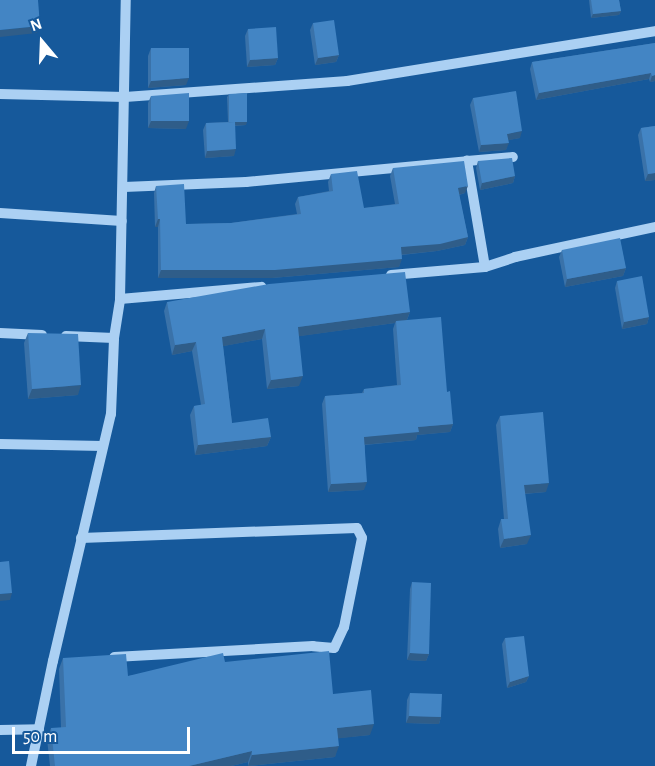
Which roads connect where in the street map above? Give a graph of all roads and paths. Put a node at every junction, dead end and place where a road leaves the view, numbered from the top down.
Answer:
1 (126, 0) edge
2 (655, 31) edge
3 (0, 94) edge
4 (125, 97) junction
5 (513, 157) edge
6 (467, 161) junction
7 (124, 187) junction
8 (0, 213) edge
9 (122, 221) junction
10 (655, 227) edge
11 (485, 267) junction
12 (379, 276) edge
13 (273, 286) edge
14 (120, 299) junction
15 (0, 333) edge
16 (114, 338) junction
17 (0, 444) edge
18 (103, 446) junction
19 (81, 538) junction
20 (100, 658) edge
21 (64, 660) edge
22 (52, 661) junction
23 (39, 729) junction
24 (0, 730) edge
25 (32, 766) edge

1 - 4 street
2 - 4 street
3 - 4 street
4 - 7 street
5 - 6 street
6 - 7 street
6 - 11 street
7 - 9 street
8 - 9 street
9 - 14 street
10 - 11 street
11 - 12 street
13 - 14 street
14 - 16 street
15 - 16 street
16 - 18 street
17 - 18 street
18 - 19 street
19 - 20 street
19 - 22 street
21 - 22 street
22 - 23 street
23 - 24 street
23 - 25 street

